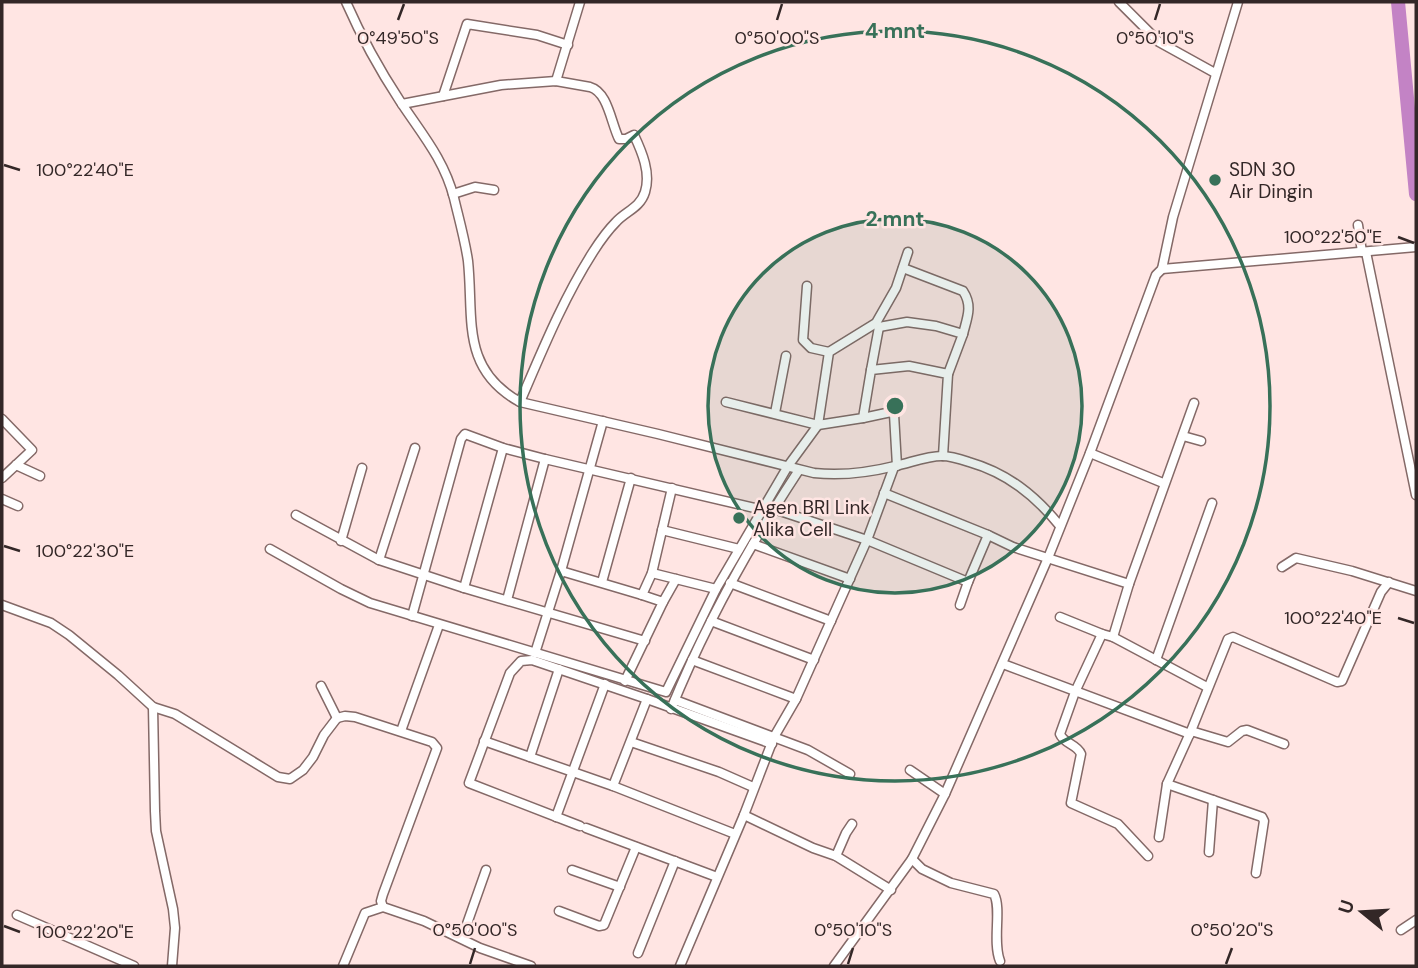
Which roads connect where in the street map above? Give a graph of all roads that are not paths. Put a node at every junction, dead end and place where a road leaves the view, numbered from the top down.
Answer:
1 (346, 2) edge
2 (580, 2) edge
3 (1119, 2) edge
4 (1238, 2) edge
5 (568, 45) junction
6 (1215, 73) junction
7 (556, 81) junction
8 (443, 96) junction
9 (402, 104) junction
10 (494, 190) dead end
11 (453, 194) junction
12 (1358, 225) dead end
13 (1416, 247) edge
14 (908, 252) dead end
15 (1364, 252) junction
16 (903, 268) junction
17 (1162, 270) junction
18 (807, 286) dead end
19 (877, 325) junction
20 (962, 334) junction
21 (830, 352) junction
22 (786, 356) dead end
23 (871, 369) junction
24 (948, 374) junction
25 (520, 402) junction
26 (726, 402) dead end
27 (1194, 403) dead end
28 (775, 413) junction
29 (863, 418) junction
30 (603, 421) junction
31 (4, 425) edge
32 (818, 425) junction
33 (1184, 436) junction
34 (1201, 441) dead end
35 (415, 448) dead end
36 (503, 448) junction
37 (1090, 453) junction
38 (943, 456) junction
39 (545, 459) junction
40 (16, 466) junction
41 (788, 466) junction
42 (895, 466) junction
43 (362, 468) dead end
44 (589, 469) junction
45 (799, 470) junction
46 (40, 476) dead end
47 (2, 478) edge
48 (631, 478) junction
49 (1163, 483) junction
50 (672, 488) junction
51 (884, 494) junction
52 (1416, 495) edge
53 (2, 499) edge
54 (1212, 503) dead end
55 (18, 506) dead end
56 (774, 509) junction
57 (762, 510) junction
58 (296, 515) dead end
59 (1060, 526) junction
60 (662, 530) junction
61 (988, 535) junction
62 (867, 540) junction
63 (341, 541) junction
64 (753, 544) junction
65 (270, 549) dead end
66 (738, 549) junction
67 (1048, 558) junction
68 (379, 559) junction
69 (1282, 567) dead end
70 (561, 571) junction
71 (652, 573) junction
72 (422, 575) junction
73 (676, 579) junction
74 (850, 579) junction
75 (602, 582) junction
76 (968, 582) junction
77 (1389, 582) junction
78 (730, 583) junction
79 (1129, 584) junction
80 (464, 588) junction
81 (716, 589) junction
82 (1416, 591) edge
83 (642, 595) junction
84 (507, 600) junction
85 (663, 602) junction
86 (2, 605) edge
87 (960, 605) dead end
88 (547, 613) junction
89 (412, 617) junction
90 (1060, 617) dead end
91 (711, 621) junction
92 (831, 621) junction
93 (439, 625) junction
94 (1102, 634) junction
95 (1113, 638) junction
96 (645, 641) junction
97 (535, 653) junction
98 (692, 660) junction
99 (814, 660) junction
100 (1156, 660) junction
101 (1003, 664) junction
102 (559, 669) junction
103 (625, 681) junction
104 (605, 684) junction
105 (321, 686) dead end
106 (1207, 687) junction
107 (1075, 692) junction
108 (647, 699) junction
109 (796, 699) junction
110 (673, 705) junction
111 (153, 707) junction
112 (337, 718) junction
113 (401, 732) junction
114 (1190, 732) junction
115 (773, 740) junction
116 (484, 741) junction
117 (631, 742) junction
118 (1283, 744) dead end
119 (530, 757) junction
120 (910, 770) dead end
121 (573, 772) junction
122 (850, 774) dead end
123 (1167, 784) junction
124 (613, 786) junction
125 (753, 787) junction
126 (945, 794) junction
127 (1213, 800) junction
128 (744, 815) junction
129 (556, 817) junction
130 (852, 824) dead end
131 (735, 834) junction
132 (1160, 837) dead end
133 (636, 847) junction
134 (1209, 852) dead end
135 (836, 856) junction
136 (1148, 856) dead end
137 (912, 859) junction
138 (675, 862) junction
139 (486, 870) dead end
140 (572, 870) dead end
141 (1256, 873) dead end
142 (717, 877) junction
143 (620, 887) junction
144 (891, 890) junction
145 (383, 907) junction
146 (559, 911) dead end
147 (17, 915) dead end
148 (1416, 920) edge
149 (1401, 930) dead end
150 (462, 938) junction
151 (638, 953) dead end
152 (1000, 961) dead end
153 (113, 962) edge
154 (134, 966) edge
155 (172, 966) edge
156 (343, 966) edge
157 (531, 966) edge
158 (680, 966) edge
159 (834, 966) edge

1 - 9 street
2 - 5 street
3 - 6 street
4 - 6 street
5 - 7 street
5 - 8 street
6 - 17 street
7 - 8 street
7 - 25 street
8 - 9 street
9 - 11 street
10 - 11 street
11 - 25 street
12 - 15 street
13 - 15 street
14 - 16 street
15 - 17 street
15 - 52 street
16 - 19 street
16 - 20 street
17 - 37 street
18 - 21 street
19 - 20 street
19 - 21 street
19 - 23 street
20 - 24 street
21 - 32 street
22 - 28 street
23 - 24 street
23 - 29 street
24 - 38 street
25 - 30 street
26 - 28 street
27 - 33 street
28 - 32 street
29 - 32 street
29 - 42 street
30 - 41 street
30 - 44 street
31 - 40 street
32 - 41 street
33 - 34 street
33 - 49 street
35 - 68 street
36 - 39 street
36 - 72 street
36 - 80 street
37 - 49 street
37 - 59 street
38 - 42 street
38 - 59 street
39 - 44 street
39 - 84 street
40 - 46 street
40 - 47 street
41 - 45 street
41 - 57 street
42 - 45 street
42 - 51 street
43 - 63 street
44 - 48 street
44 - 70 street
45 - 56 street
48 - 50 street
48 - 75 street
49 - 79 street
50 - 57 street
50 - 60 street
51 - 61 street
51 - 62 street
53 - 55 street
54 - 100 street
56 - 62 street
56 - 64 street
57 - 66 street
58 - 63 street
59 - 67 street
60 - 66 street
60 - 71 street
61 - 67 street
61 - 76 street
62 - 74 street
62 - 76 street
63 - 68 street
64 - 74 street
64 - 78 street
65 - 89 street
66 - 81 street
67 - 79 street
67 - 101 street
68 - 72 street
69 - 77 street
70 - 75 street
70 - 88 street
71 - 73 street
71 - 83 street
72 - 80 street
72 - 89 street
73 - 81 street
73 - 85 street
74 - 92 street
75 - 83 street
76 - 87 street
77 - 82 street
77 - 106 street
78 - 91 street
78 - 92 street
79 - 95 street
80 - 84 street
81 - 103 street
83 - 85 street
84 - 88 street
85 - 96 street
86 - 111 street
88 - 96 street
88 - 97 street
89 - 93 street
90 - 94 street
91 - 98 street
91 - 99 street
92 - 99 street
93 - 97 street
93 - 113 street
94 - 95 street
94 - 107 street
95 - 100 street
96 - 103 street
97 - 103 street
98 - 109 street
98 - 110 street
99 - 109 street
100 - 106 street
101 - 107 street
101 - 126 street
102 - 104 street
102 - 116 street
102 - 119 street
104 - 108 street
104 - 121 street
105 - 112 street
106 - 114 street
107 - 114 street
107 - 136 street
108 - 110 street
108 - 117 street
109 - 115 street
110 - 115 street
111 - 112 street
111 - 155 street
112 - 113 street
113 - 145 street
114 - 118 street
114 - 123 street
115 - 122 street
115 - 125 street
116 - 119 street
116 - 129 street
117 - 124 street
117 - 125 street
119 - 121 street
120 - 126 street
121 - 124 street
121 - 129 street
123 - 127 street
123 - 132 street
124 - 131 street
125 - 128 street
126 - 137 street
127 - 134 street
127 - 141 street
128 - 131 street
128 - 135 street
129 - 133 street
130 - 135 street
131 - 142 street
133 - 138 street
133 - 143 street
135 - 144 street
137 - 144 street
137 - 152 street
138 - 142 street
138 - 151 street
139 - 150 street
140 - 143 street
142 - 158 street
143 - 146 street
144 - 159 street
145 - 150 street
145 - 156 street
147 - 153 street
148 - 149 street
150 - 157 street
153 - 154 street

